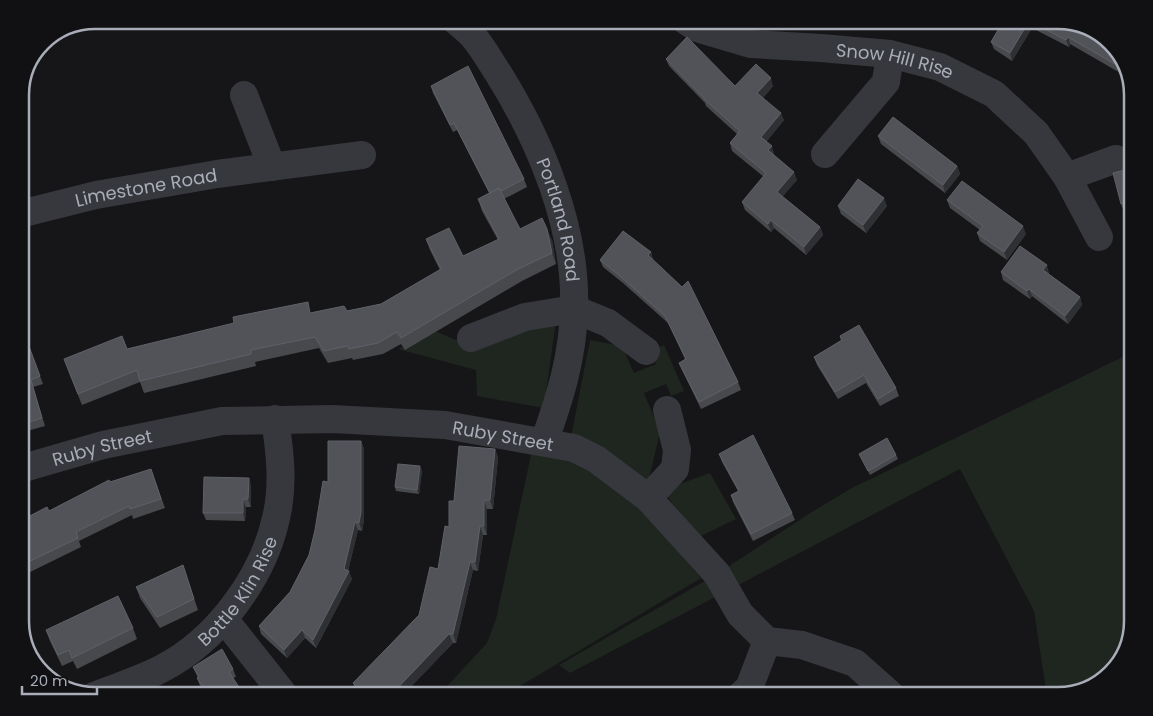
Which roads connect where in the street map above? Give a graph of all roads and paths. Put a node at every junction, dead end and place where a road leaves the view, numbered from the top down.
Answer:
1 (465, 29) edge
2 (700, 29) edge
3 (890, 54) junction
4 (244, 95) dead end
5 (825, 154) dead end
6 (362, 155) dead end
7 (1116, 159) dead end
8 (272, 167) junction
9 (1067, 177) junction
10 (29, 212) edge
11 (1099, 237) dead end
12 (574, 309) junction
13 (471, 338) dead end
14 (646, 351) dead end
15 (667, 410) dead end
16 (276, 419) junction
17 (544, 442) junction
18 (29, 466) edge
19 (648, 498) junction
20 (224, 619) junction
21 (767, 641) junction
22 (116, 687) edge
23 (278, 687) edge
24 (749, 687) edge
25 (884, 687) edge

1 - 12 street, Portland Road
2 - 3 street, Snow Hill Rise
3 - 5 street
3 - 9 street, Snow Hill Rise
4 - 8 street
6 - 8 street, Limestone Road
7 - 9 street
8 - 10 street, Limestone Road
9 - 11 street, Snow Hill Rise
12 - 13 street
12 - 14 street
12 - 17 street, Portland Road
15 - 19 street
16 - 17 street, Ruby Street
16 - 18 street, Ruby Street
16 - 20 street, Bottle Klin Rise
17 - 19 street, Ruby Street
19 - 21 street, Ruby Street
20 - 22 street, Bottle Klin Rise
20 - 23 street
21 - 24 street
21 - 25 street

